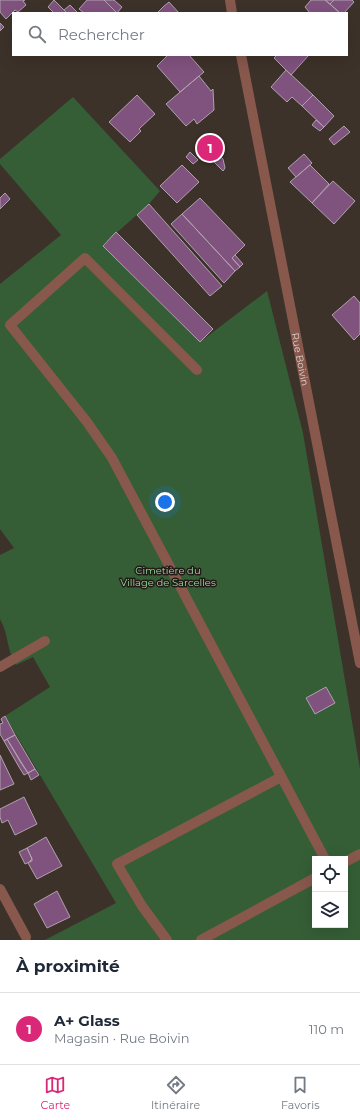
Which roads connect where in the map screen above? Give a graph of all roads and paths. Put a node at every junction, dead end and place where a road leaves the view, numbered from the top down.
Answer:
1 (230, 0) edge
2 (232, 12) edge
3 (241, 56) edge
4 (197, 370) dead end
5 (45, 641) dead end
6 (360, 663) edge
7 (0, 667) edge
8 (282, 777) junction
9 (360, 854) edge
10 (323, 856) edge
11 (348, 860) edge
12 (312, 880) edge
13 (0, 889) edge
14 (26, 937) dead end
15 (167, 940) edge
16 (201, 940) edge

1 - 2 street
3 - 6 street, Rue Boivin
4 - 8 street
5 - 7 street
8 - 10 street
8 - 15 street
9 - 11 street
12 - 16 street
13 - 14 street

